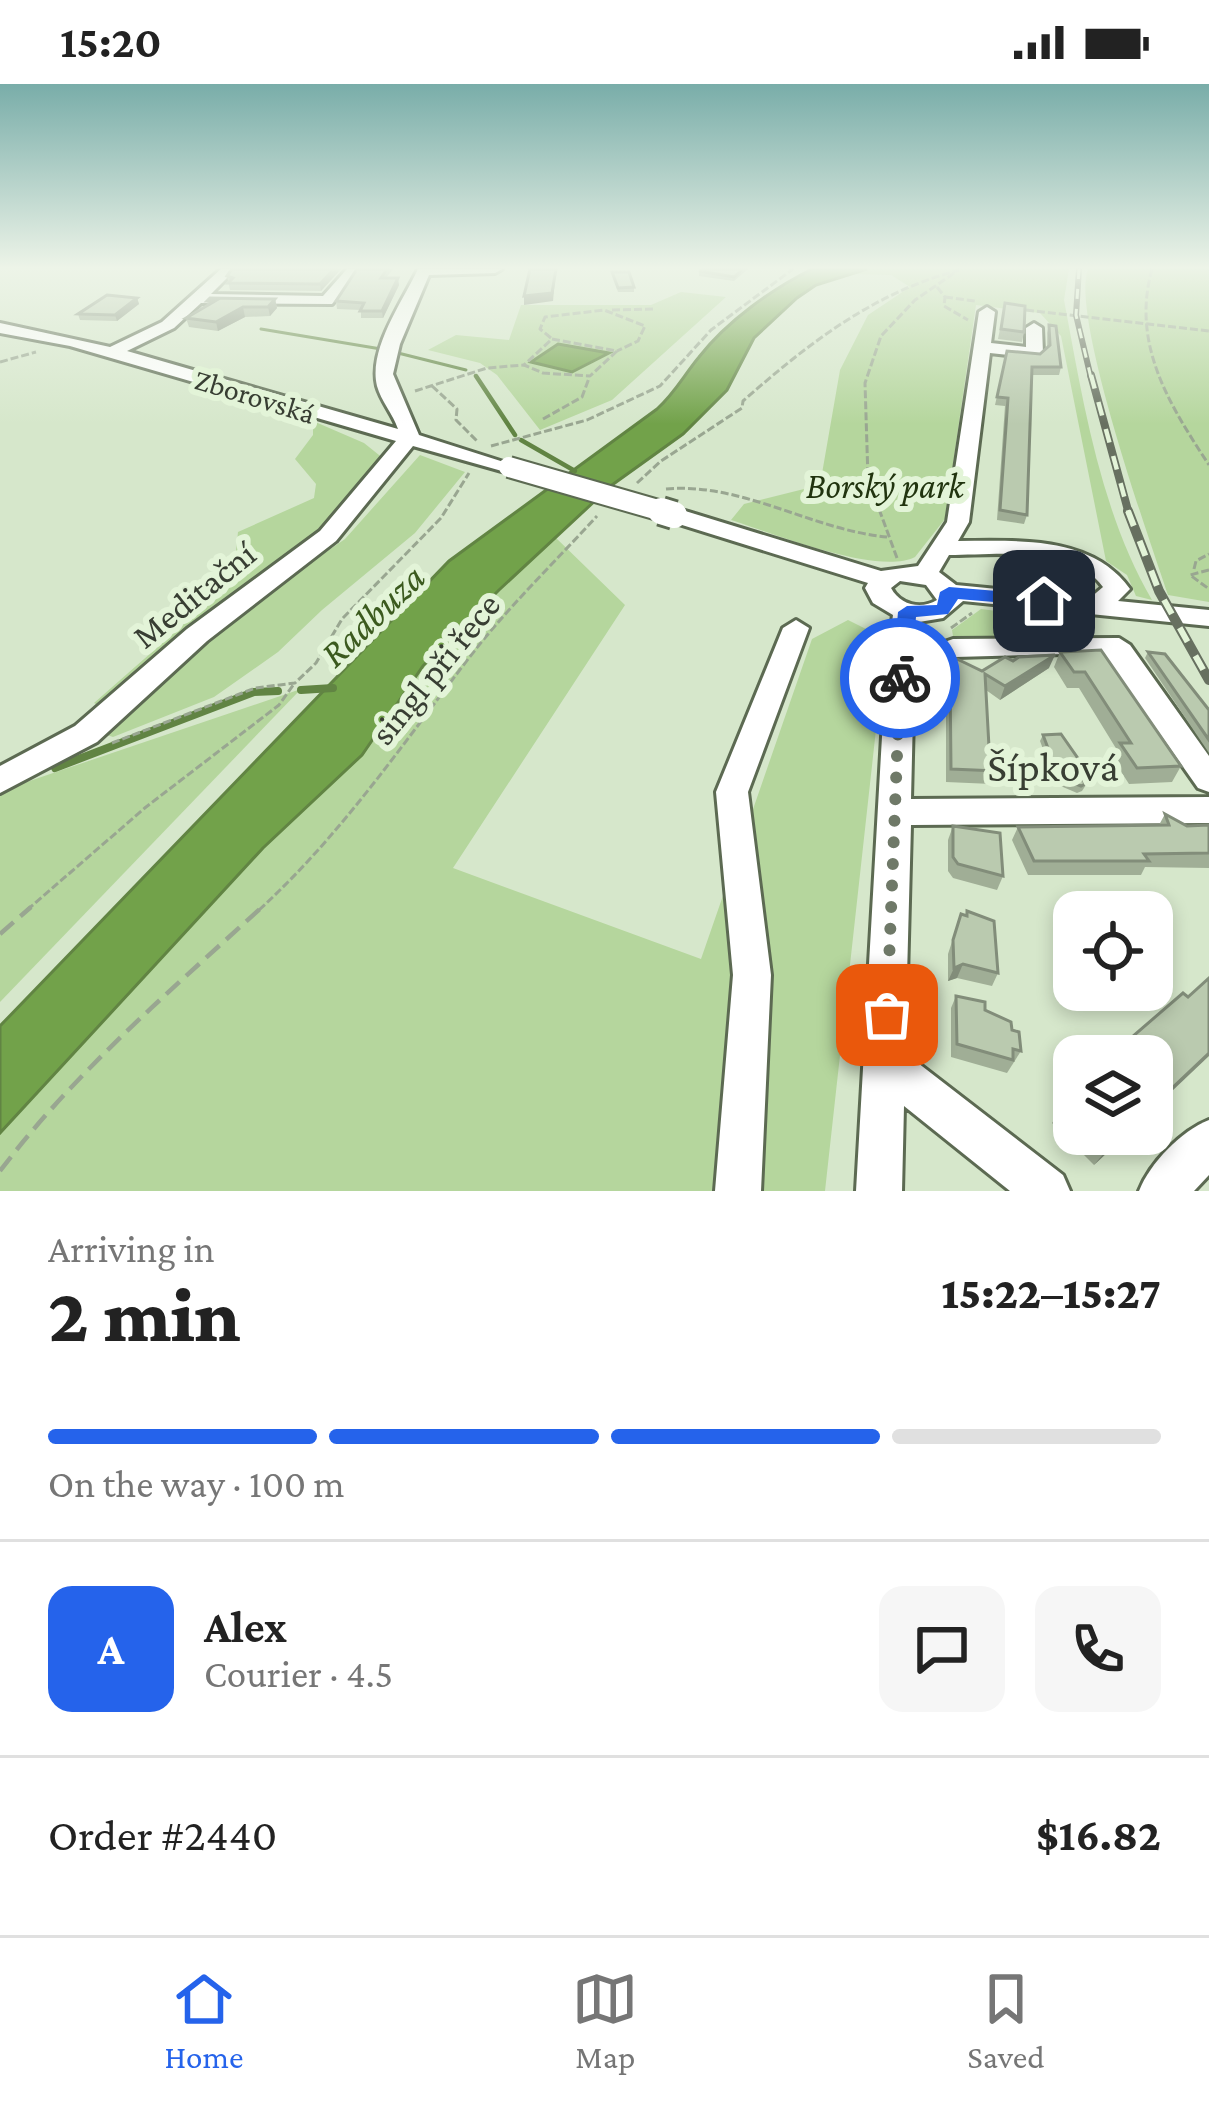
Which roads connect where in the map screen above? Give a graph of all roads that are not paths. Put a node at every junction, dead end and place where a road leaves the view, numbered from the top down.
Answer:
1 (173, 321) edge
2 (403, 321) edge
3 (983, 321) edge
4 (0, 328) edge
5 (1034, 328) dead end
6 (982, 347) junction
7 (110, 353) junction
8 (409, 438) junction
9 (949, 537) junction
10 (1033, 549) road end
11 (891, 572) junction
12 (925, 575) junction
13 (949, 592) junction
14 (1090, 599) junction
15 (907, 612) junction
16 (1209, 618) edge
17 (796, 628) dead end
18 (900, 667) junction
19 (1209, 780) edge
20 (0, 782) edge
21 (1209, 810) edge
22 (897, 812) junction
23 (884, 1063) junction
24 (1209, 1142) edge
25 (738, 1191) edge
26 (879, 1191) edge
27 (1047, 1191) edge
28 (1162, 1191) edge

1 - 7 street
2 - 8 street
3 - 6 street
4 - 7 street, Zborovská
5 - 6 street
6 - 9 street
7 - 8 street, Zborovská
8 - 11 street, Zborovská, bridge
8 - 20 street, Meditační
9 - 10 street
9 - 12 street
9 - 14 street
11 - 12 street
11 - 15 street
12 - 13 street
13 - 14 street
13 - 15 street
14 - 16 street
15 - 18 street
17 - 25 street
18 - 19 street
18 - 22 street
21 - 22 street, Šípková
22 - 23 street
23 - 26 street
23 - 27 street
24 - 28 street

